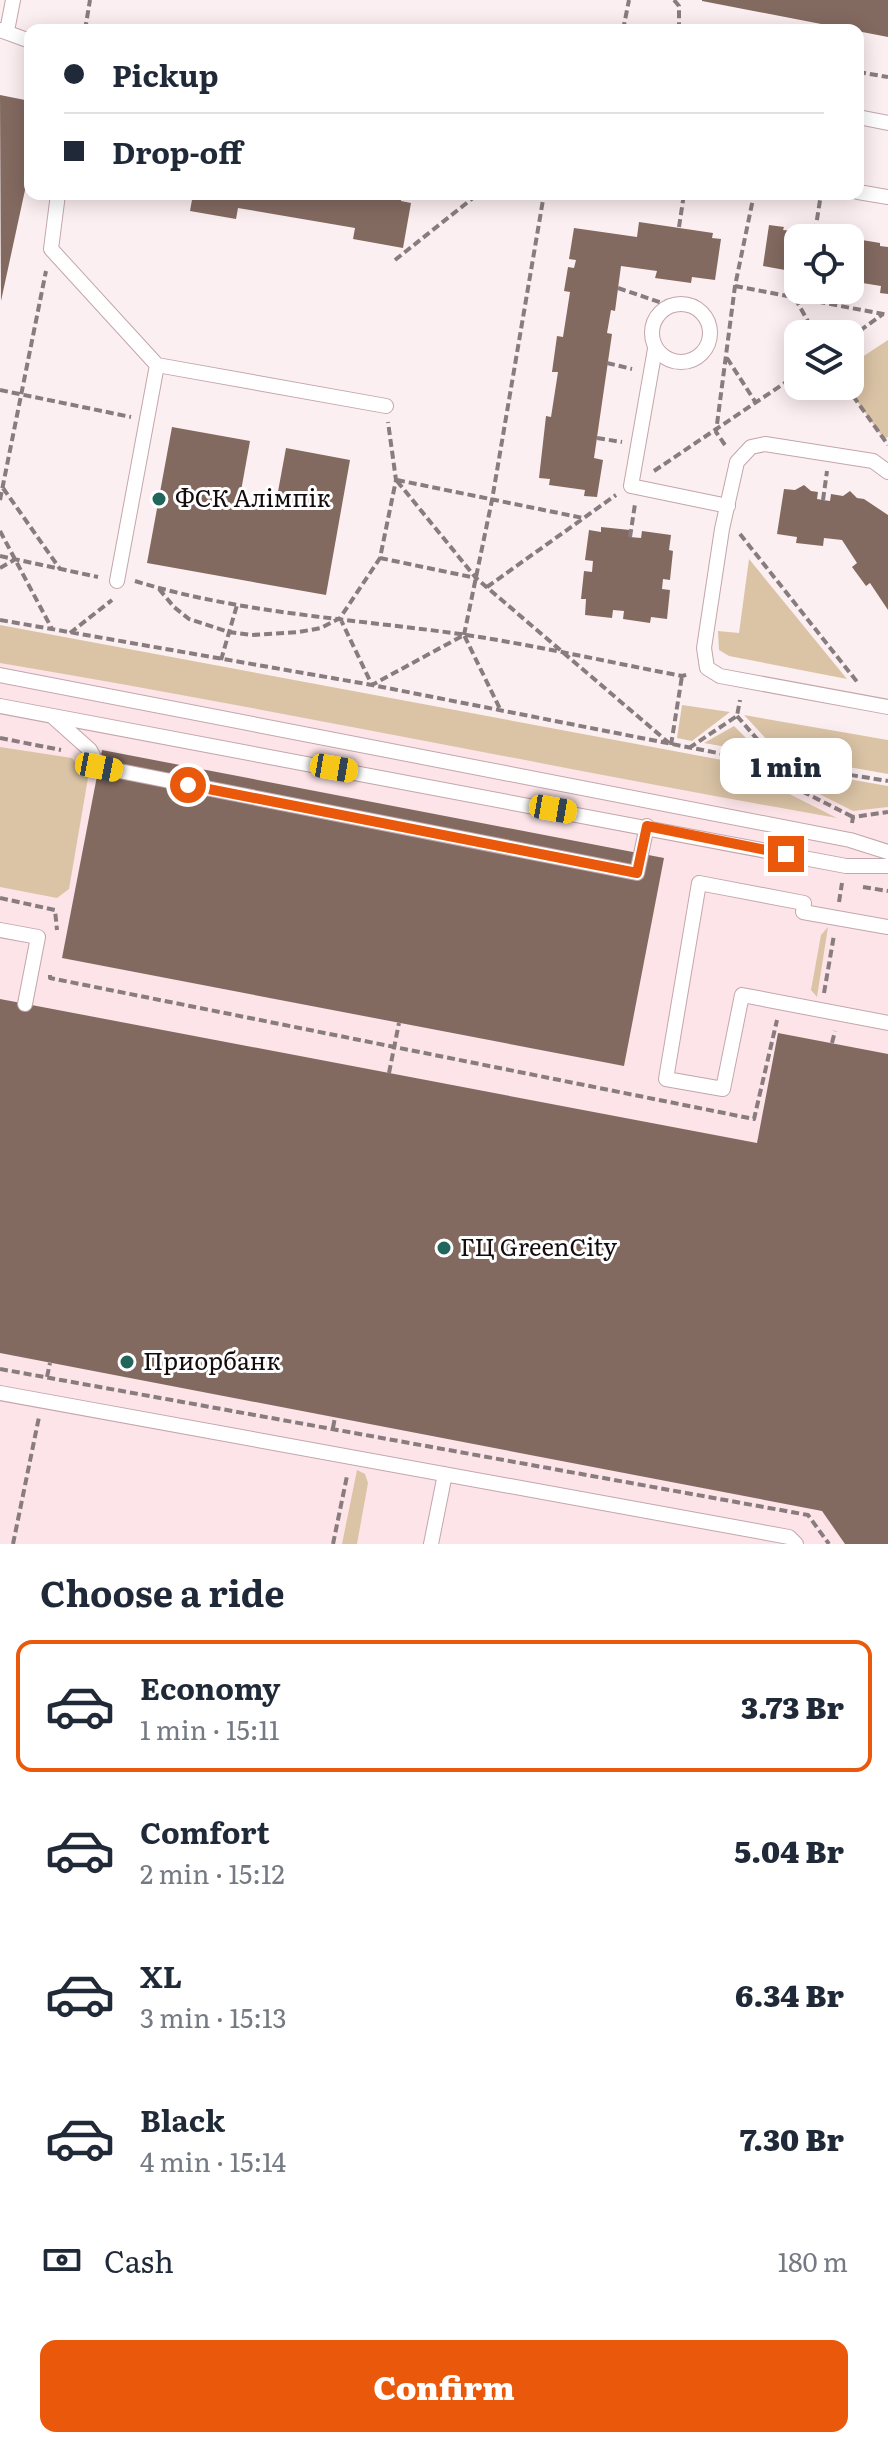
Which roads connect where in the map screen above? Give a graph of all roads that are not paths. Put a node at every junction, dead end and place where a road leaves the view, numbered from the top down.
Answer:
1 (13, 0) edge
2 (4, 30) edge
3 (24, 38) edge
4 (864, 118) edge
5 (888, 123) edge
6 (864, 193) edge
7 (888, 197) edge
8 (57, 200) edge
9 (655, 349) junction
10 (157, 365) junction
11 (386, 406) road end
12 (888, 472) edge
13 (728, 506) junction
14 (117, 581) road end
15 (0, 675) edge
16 (0, 706) edge
17 (888, 707) edge
18 (52, 715) junction
19 (647, 826) junction
20 (888, 852) edge
21 (888, 866) edge
22 (888, 927) edge
23 (0, 930) edge
24 (25, 1004) dead end
25 (888, 1023) edge
26 (0, 1393) edge
27 (445, 1474) junction
28 (431, 1544) edge
29 (796, 1544) edge

1 - 2 lane
2 - 3 lane
4 - 5 lane
6 - 7 lane
8 - 10 lane
9 - 9 lane
9 - 13 lane
10 - 11 lane
10 - 14 lane
12 - 13 lane
13 - 17 lane
15 - 20 lane
16 - 18 lane
18 - 19 lane
18 - 19 lane
19 - 21 lane
22 - 25 lane
23 - 24 lane
26 - 27 lane
27 - 28 lane
27 - 29 lane

